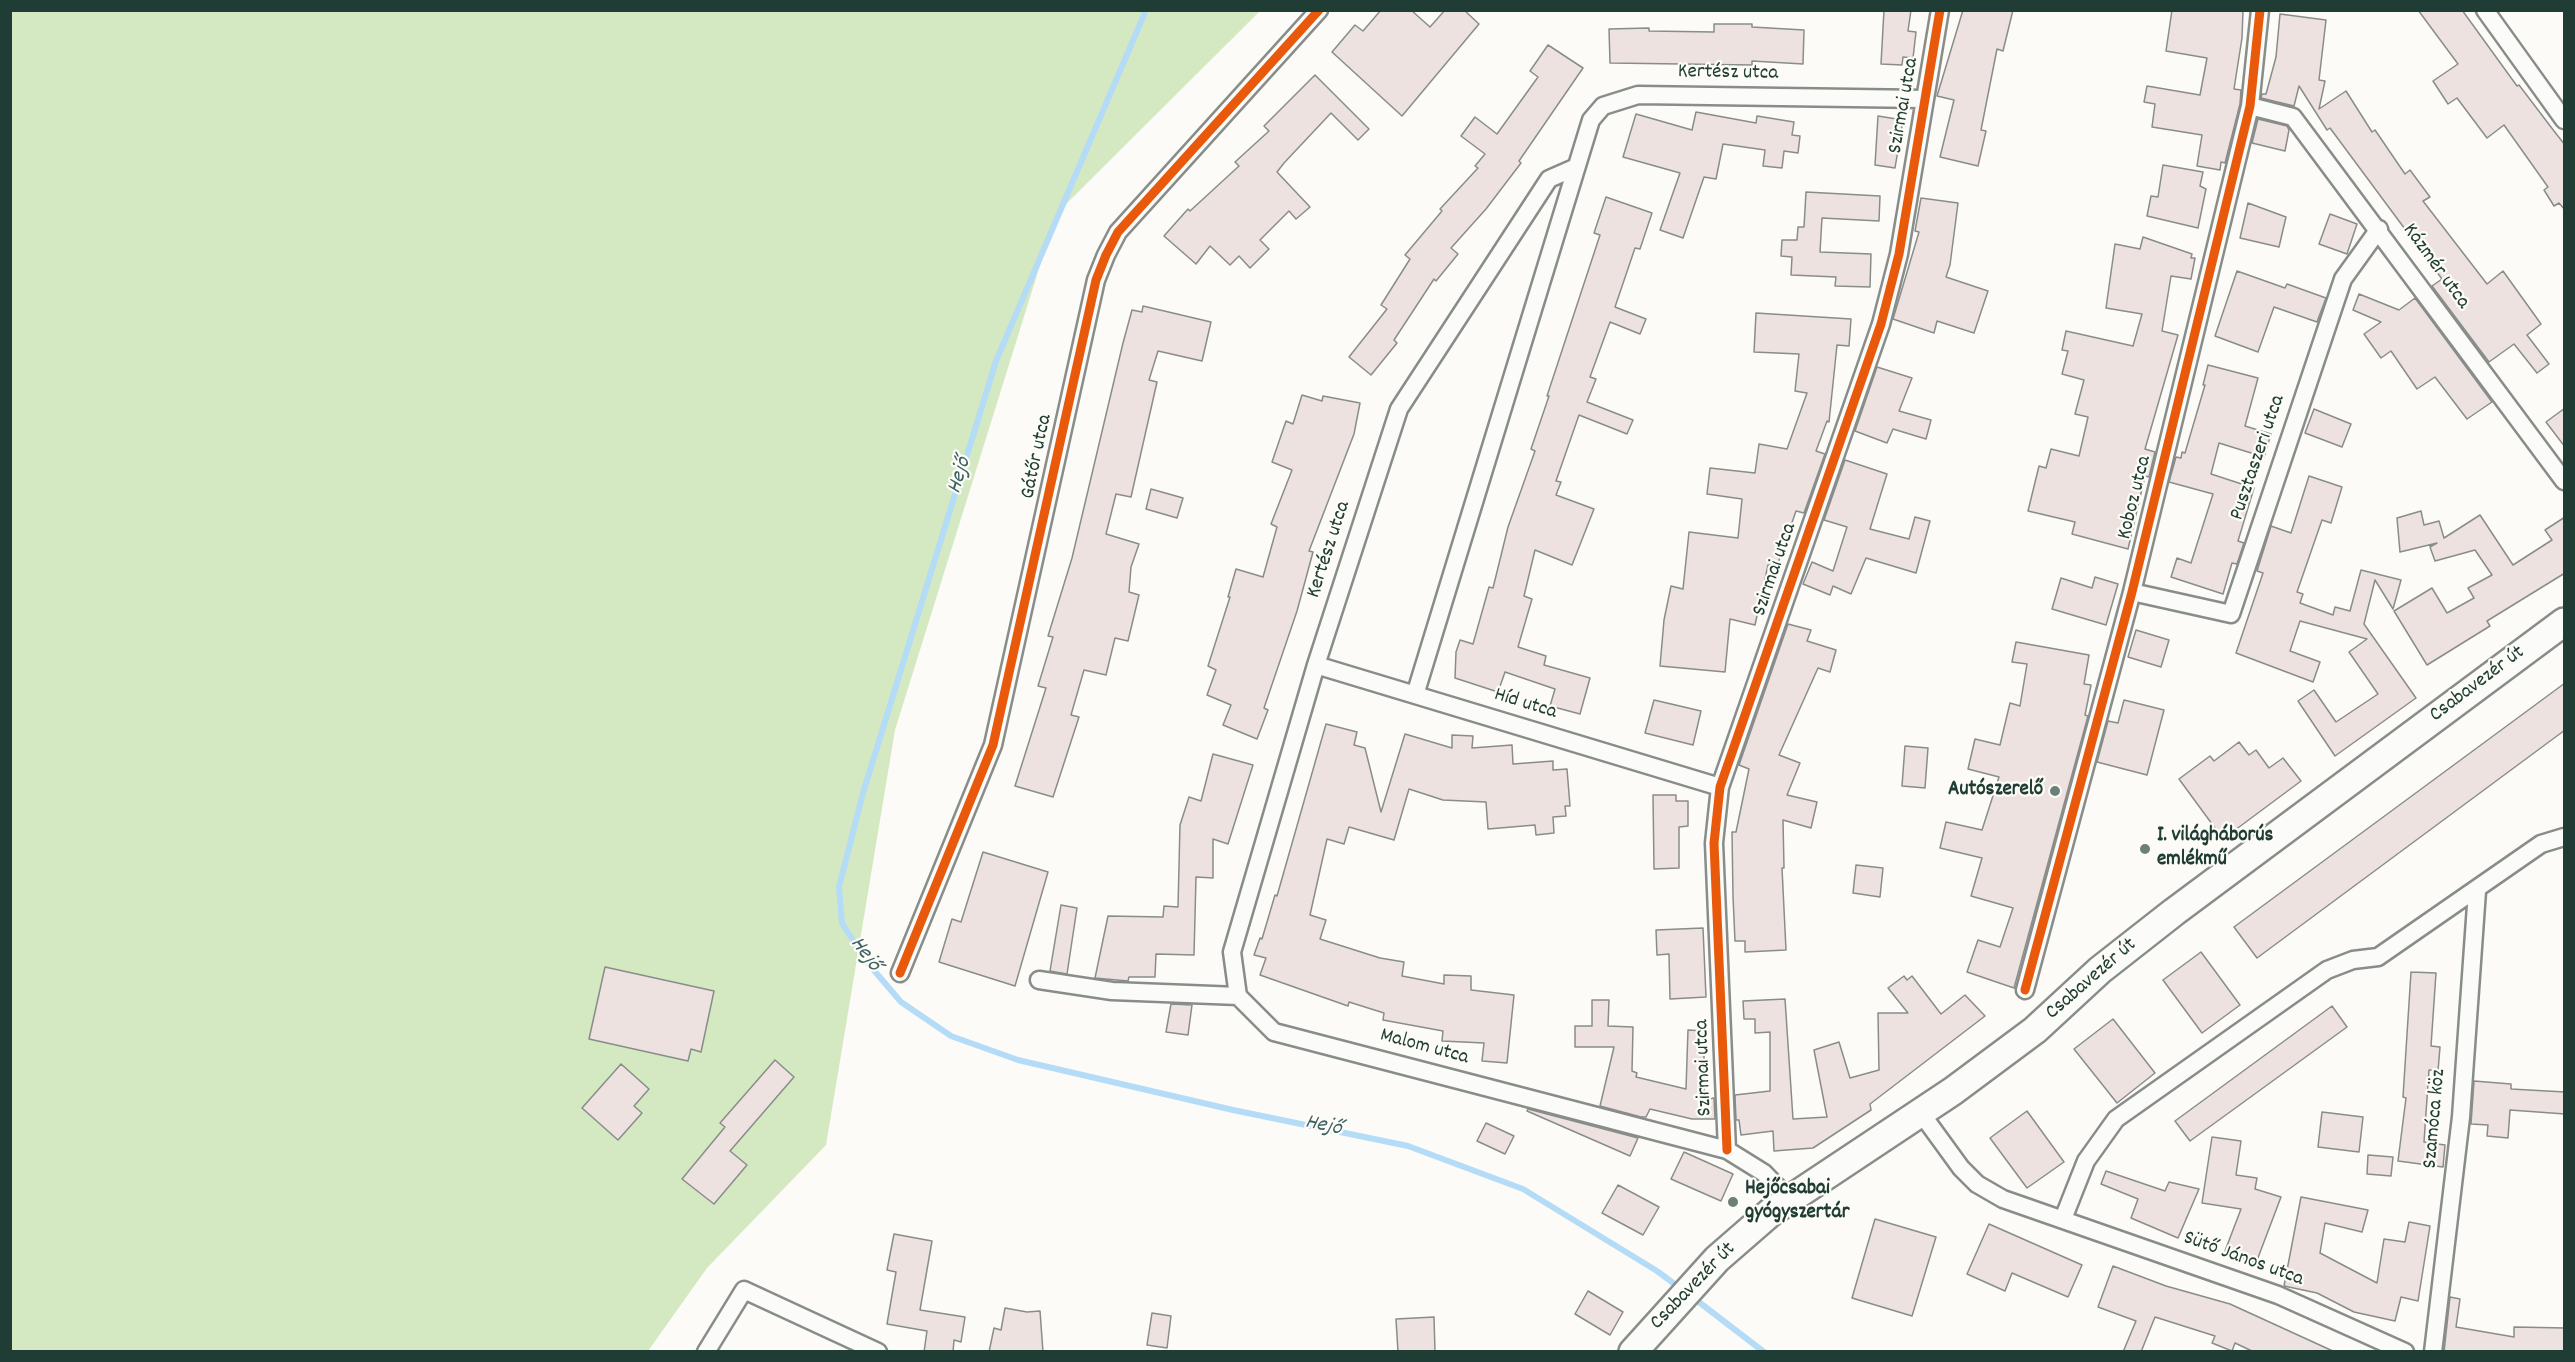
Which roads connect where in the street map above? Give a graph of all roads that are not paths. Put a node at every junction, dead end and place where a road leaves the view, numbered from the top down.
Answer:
1 (1319, 10) edge
2 (1941, 10) edge
3 (2260, 10) edge
4 (2485, 10) edge
5 (1924, 99) junction
6 (2250, 106) junction
7 (2565, 120) edge
8 (1574, 168) junction
9 (2379, 229) junction
10 (2565, 481) edge
11 (2132, 592) junction
12 (2565, 622) edge
13 (1317, 665) junction
14 (1415, 695) junction
15 (1720, 787) junction
16 (2565, 837) edge
17 (2477, 891) junction
18 (900, 973) dead end
19 (1039, 980) dead end
20 (2025, 990) dead end
21 (1238, 996) junction
22 (1921, 1113) junction
23 (1727, 1150) junction
24 (1790, 1200) junction
25 (2063, 1219) junction
26 (706, 1352) edge
27 (878, 1352) edge
28 (1633, 1352) edge
29 (2405, 1352) edge
30 (2433, 1352) edge

1 - 18 street, Gátőr utca
2 - 5 street, Szirmai utca
3 - 6 street, Koboz utca
4 - 7 street
5 - 8 street, Kertész utca
5 - 15 street, Szirmai utca
6 - 9 street, Kázmér utca
6 - 11 street, Koboz utca
8 - 13 street, Kertész utca
8 - 14 street, Kertész utca
9 - 10 street, Kázmér utca
9 - 11 street, Pusztaszeri utca
11 - 20 street, Koboz utca
12 - 22 main road, Csabavezér út
13 - 14 street, Híd utca
13 - 21 street, Kertész utca
14 - 15 street, Híd utca
15 - 23 street, Szirmai utca
16 - 17 street
17 - 25 street
17 - 30 street, Szamóca köz
19 - 21 street
21 - 23 street, Malom utca
22 - 24 main road, Csabavezér út
22 - 25 street, Sütő János utca
23 - 24 street, Malom utca
24 - 28 main road, Csabavezér út
25 - 29 street, Sütő János utca
26 - 27 street

